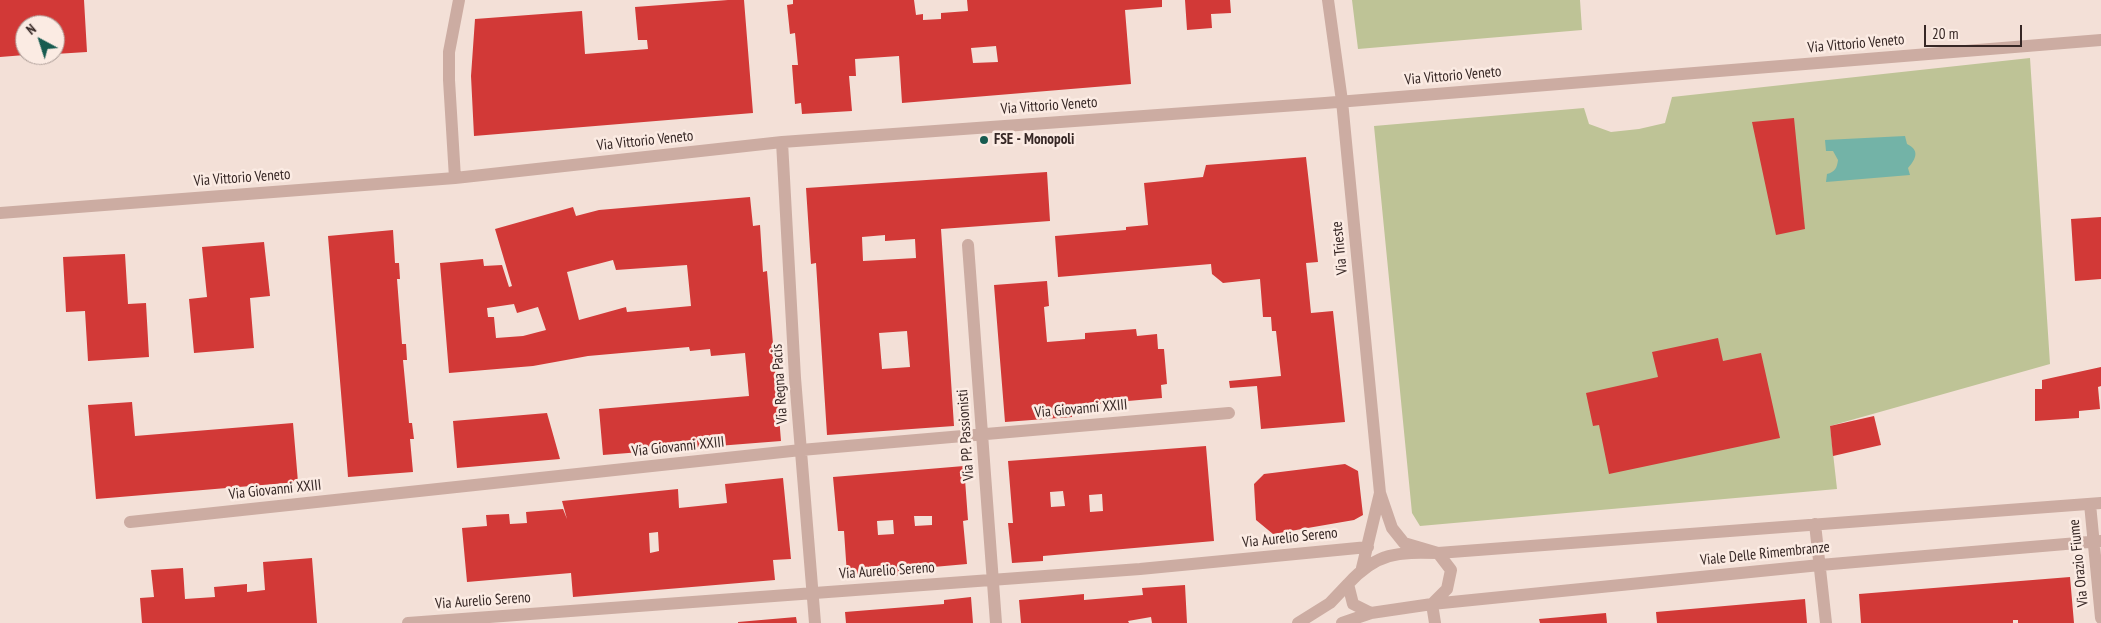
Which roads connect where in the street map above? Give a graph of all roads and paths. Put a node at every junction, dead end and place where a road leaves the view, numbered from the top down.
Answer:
1 (458, 0) edge
2 (1328, 0) edge
3 (2101, 40) edge
4 (1342, 101) junction
5 (782, 142) junction
6 (455, 178) junction
7 (0, 213) edge
8 (968, 245) dead end
9 (1229, 413) dead end
10 (982, 434) junction
11 (801, 450) junction
12 (1380, 493) junction
13 (2096, 504) edge
14 (130, 522) dead end
15 (1815, 524) junction
16 (2097, 541) edge
17 (1368, 547) junction
18 (1438, 553) junction
19 (1820, 565) junction
20 (1362, 568) junction
21 (992, 580) junction
22 (1348, 584) junction
23 (812, 593) junction
24 (1432, 604) junction
25 (1371, 614) junction
26 (2101, 618) edge
27 (408, 623) edge
28 (815, 623) edge
29 (996, 623) edge
30 (1298, 623) edge
31 (1342, 623) edge
32 (1435, 623) edge
33 (1826, 623) edge

1 - 6 street
2 - 4 street, Via Trieste
3 - 4 street, Via Vittorio Veneto
4 - 5 street, Via Vittorio Veneto
4 - 12 street, Via Trieste
5 - 6 street, Via Vittorio Veneto
5 - 11 street, Via Regna Pacis
6 - 7 street, Via Vittorio Veneto
8 - 10 street, Via PP. Passionisti
9 - 10 street, Via Giovanni XXIII
10 - 11 street, Via Giovanni XXIII
10 - 21 street, Via PP. Passionisti
11 - 14 street, Via Giovanni XXIII
11 - 23 street, Via Regna Pacis
12 - 17 street
12 - 18 street
13 - 15 street, Viale Delle Rimembranze
13 - 16 street, Via Orazio Fiume
15 - 18 street, Viale Delle Rimembranze
15 - 19 street
16 - 19 street, Viale Delle Rimembranze
16 - 26 street, Via Orazio Fiume
17 - 20 street
17 - 21 street, Via Aurelio Sereno
18 - 20 street, Viale Delle Rimembranze
18 - 24 street
19 - 24 street, Viale Delle Rimembranze
19 - 33 street
20 - 22 street
21 - 23 street, Via Aurelio Sereno
21 - 29 street, Via PP. Passionisti
22 - 25 street
22 - 30 street
23 - 27 street, Via Aurelio Sereno
23 - 28 street, Via Regna Pacis
24 - 25 street, Viale Delle Rimembranze
24 - 32 street
25 - 31 street, Viale Delle Rimembranze

